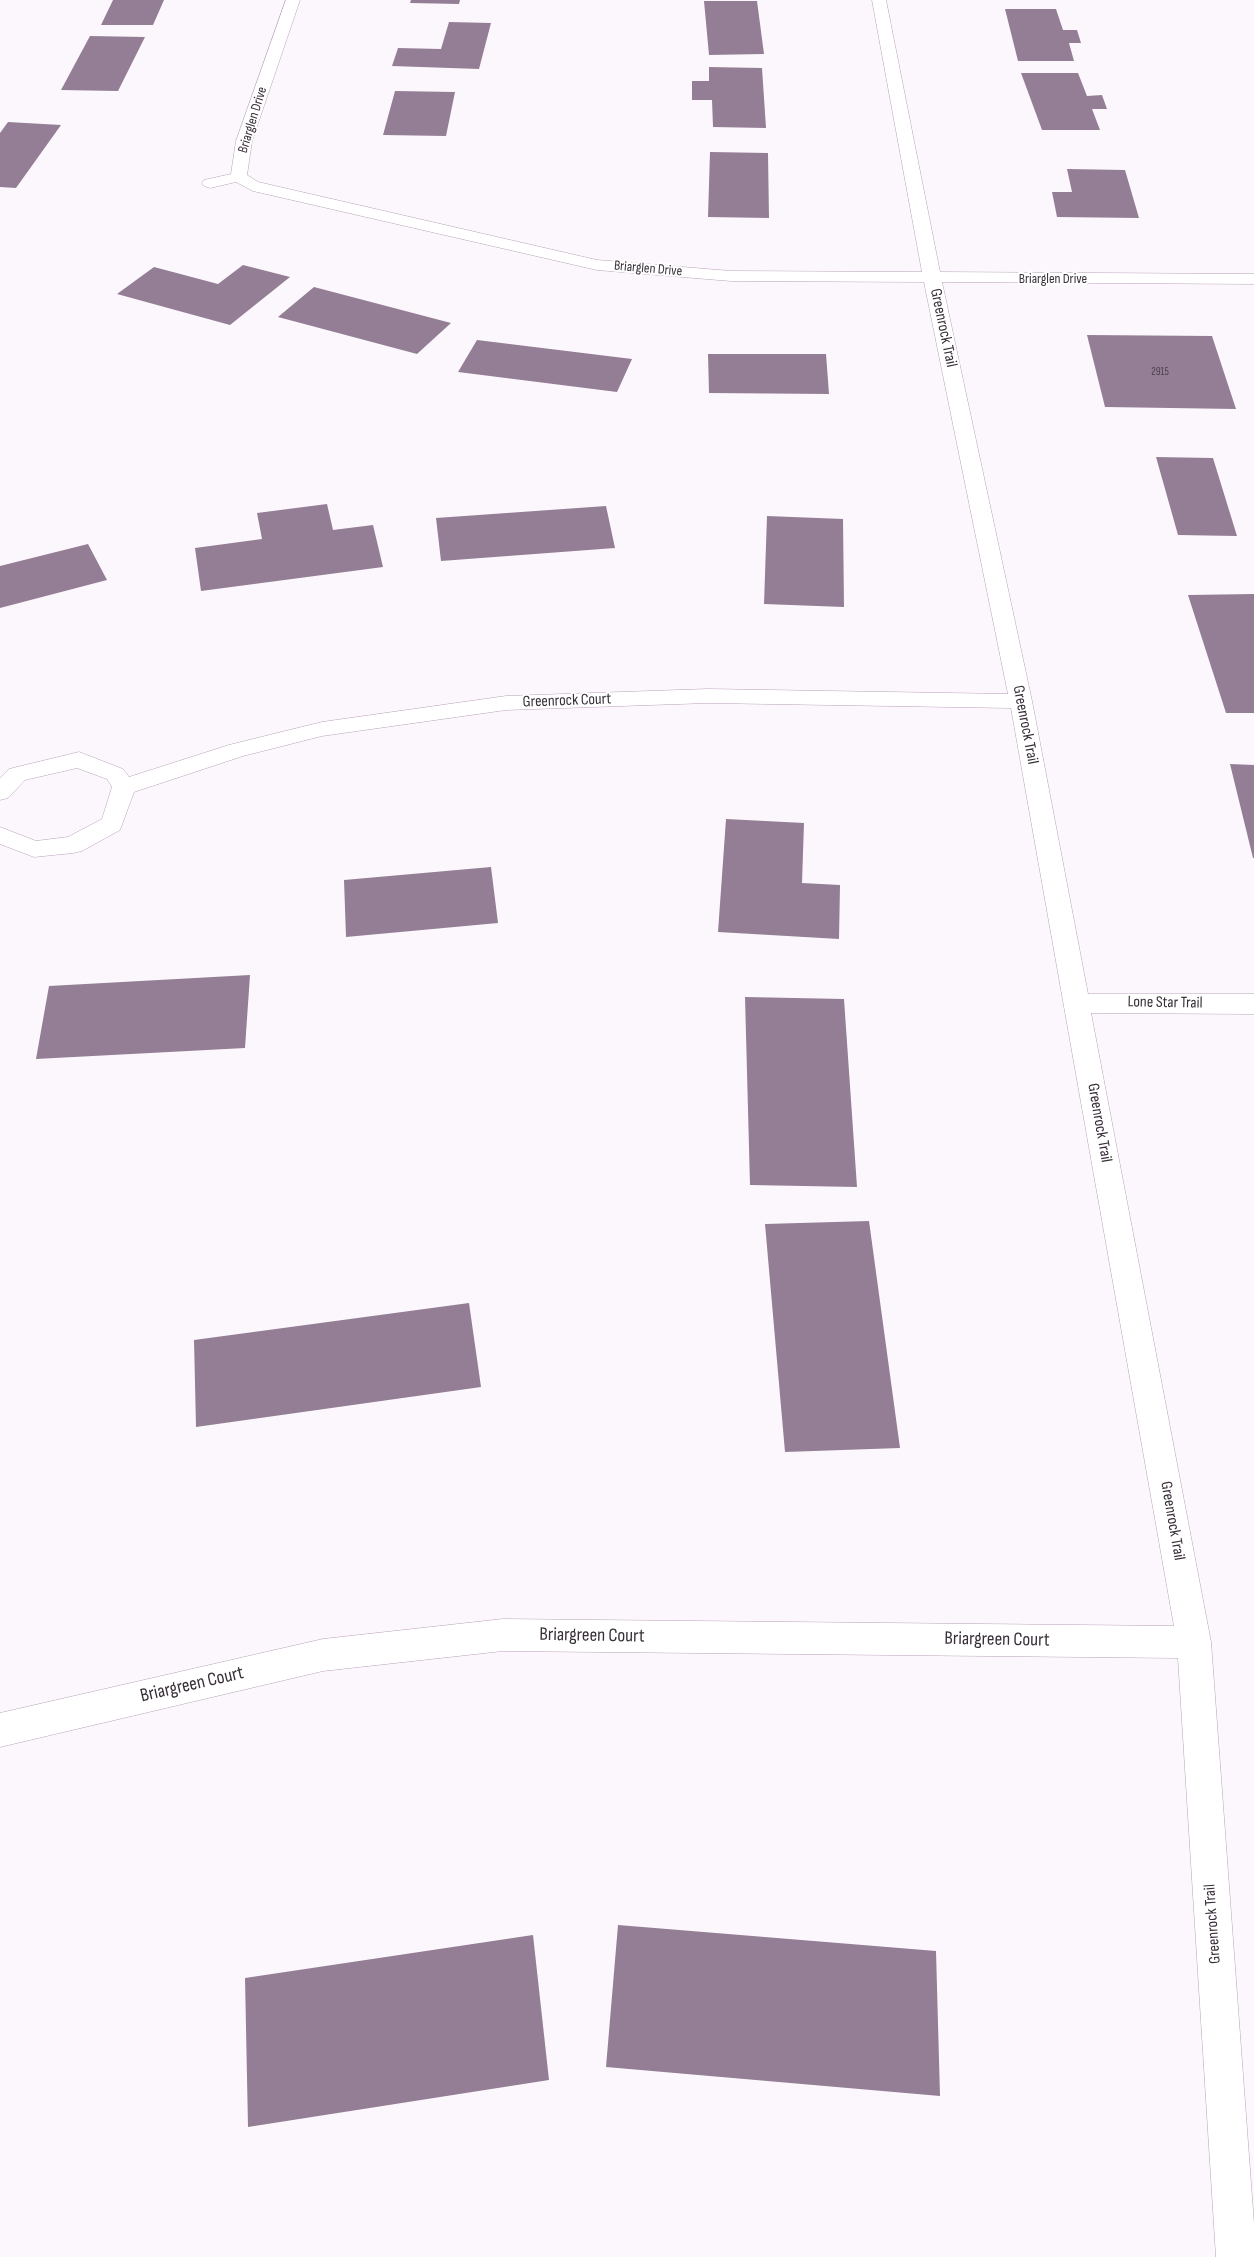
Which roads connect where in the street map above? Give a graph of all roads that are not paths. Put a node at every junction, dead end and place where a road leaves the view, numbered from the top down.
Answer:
1 (293, 0) edge
2 (879, 0) edge
3 (240, 177) junction
4 (210, 183) dead end
5 (932, 278) junction
6 (1254, 279) edge
7 (1022, 701) junction
8 (124, 787) junction
9 (0, 792) edge
10 (0, 835) edge
11 (1077, 1003) junction
12 (1254, 1004) edge
13 (1194, 1642) junction
14 (0, 1730) edge
15 (1236, 2257) edge

1 - 3 street, Briarglen Drive
2 - 5 street, Greenrock Trail
3 - 4 street
3 - 5 street, Briarglen Drive
5 - 6 street, Briarglen Drive
5 - 7 street, Greenrock Trail
7 - 8 street, Greenrock Court
7 - 11 street, Greenrock Trail
8 - 9 street
8 - 10 street
11 - 12 street, Lone Star Trail
11 - 13 street, Greenrock Trail
13 - 14 street, Briargreen Court
13 - 15 street, Greenrock Trail

